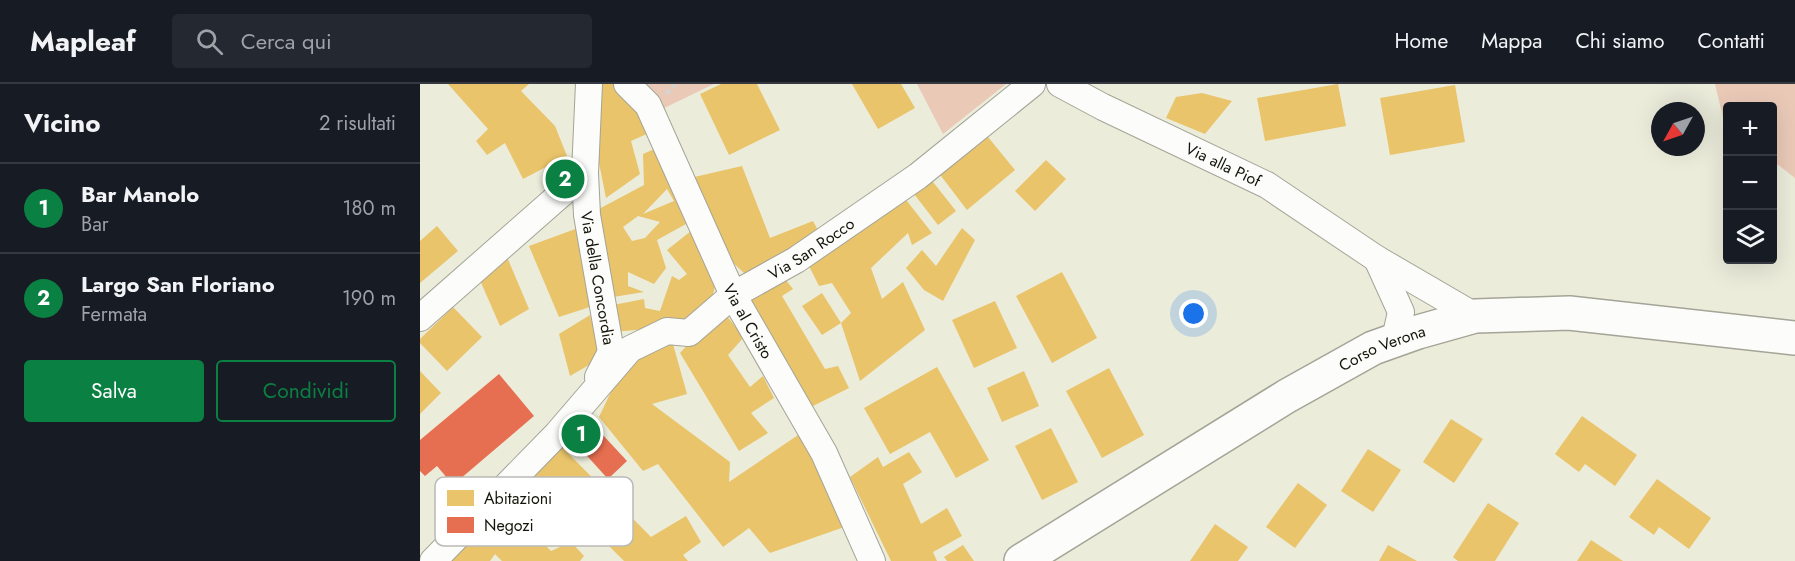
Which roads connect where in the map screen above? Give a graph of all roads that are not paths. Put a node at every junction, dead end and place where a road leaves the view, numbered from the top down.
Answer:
1 (589, 84) edge
2 (627, 84) edge
3 (1032, 84) edge
4 (1060, 84) edge
5 (585, 173) junction
6 (1377, 259) junction
7 (1421, 285) junction
8 (733, 296) junction
9 (1475, 316) junction
10 (420, 318) edge
11 (1404, 328) junction
12 (1795, 338) edge
13 (589, 396) junction
14 (515, 477) edge
15 (448, 546) edge
16 (433, 561) edge
17 (872, 561) edge
18 (1021, 561) edge

1 - 5 street, Via della Concordia
2 - 8 street, Via al Cristo
3 - 8 street, Via San Rocco
4 - 6 street, Via alla Piof
5 - 10 street
5 - 13 street, Via della Concordia
6 - 7 street, Via alla Piof
6 - 11 street
7 - 9 street, Via alla Piof
7 - 11 street
8 - 13 street, Via San Rocco
8 - 17 street, Via al Cristo
9 - 11 main road, Corso Verona
9 - 12 main road, Corso Verona
11 - 18 main road, Corso Verona
13 - 14 street
15 - 16 street

